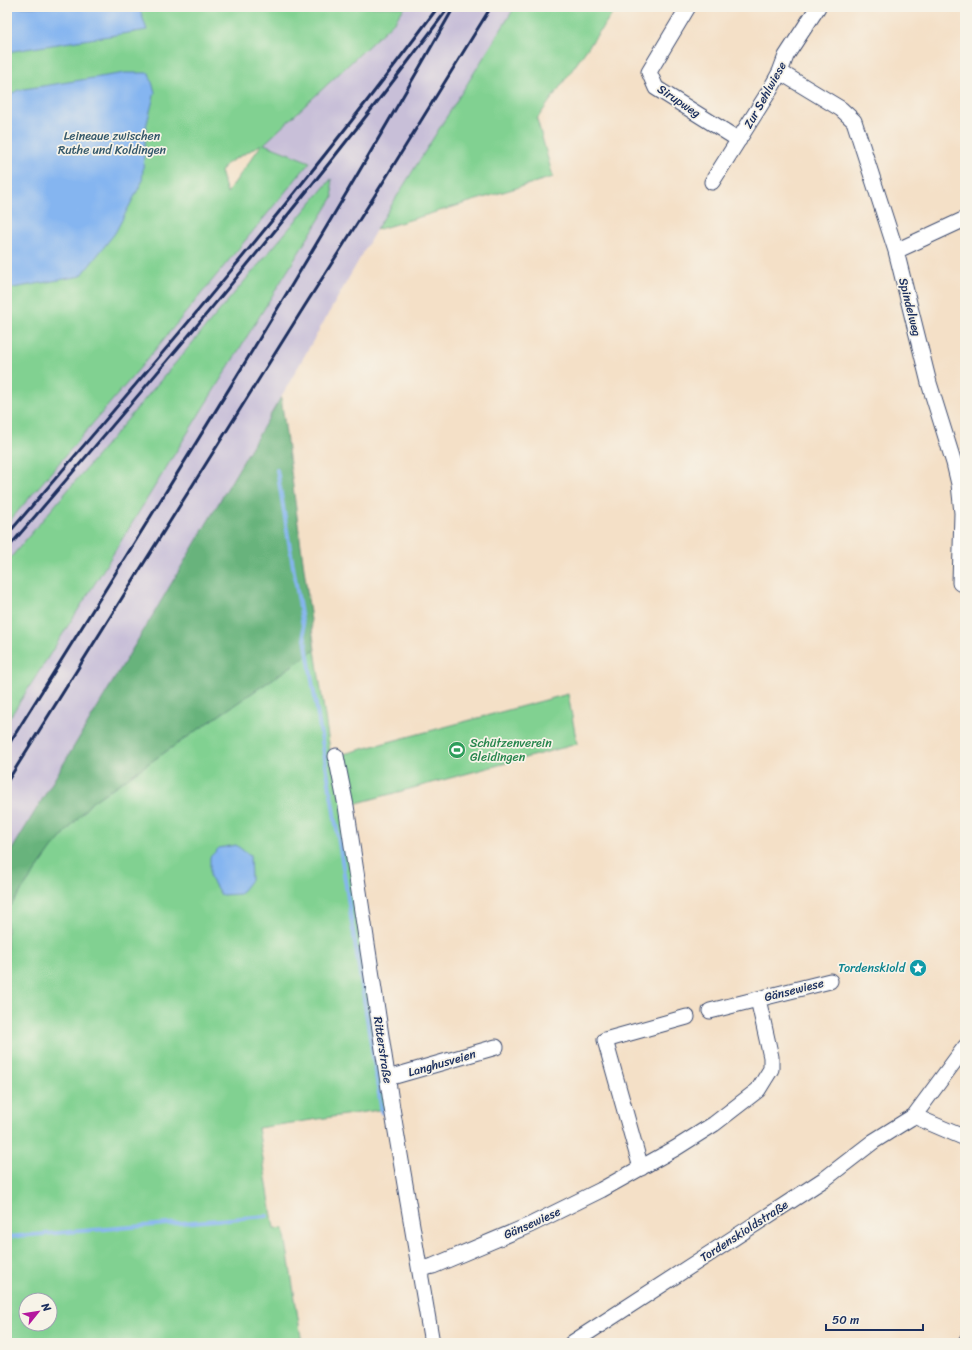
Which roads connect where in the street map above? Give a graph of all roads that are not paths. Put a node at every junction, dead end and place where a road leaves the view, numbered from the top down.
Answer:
1 (688, 7) edge
2 (818, 7) edge
3 (780, 72) junction
4 (739, 140) junction
5 (712, 182) dead end
6 (965, 219) edge
7 (896, 251) junction
8 (960, 583) dead end
9 (336, 756) dead end
10 (830, 981) dead end
11 (758, 999) junction
12 (710, 1011) dead end
13 (687, 1017) dead end
14 (496, 1047) dead end
15 (965, 1047) edge
16 (388, 1078) junction
17 (914, 1116) junction
18 (965, 1138) edge
19 (641, 1168) junction
20 (420, 1269) junction
21 (432, 1343) edge
22 (572, 1343) edge

1 - 4 street, Sirupweg
2 - 3 street, Zur Sehlwiese
3 - 4 street, Zur Sehlwiese
3 - 7 street, Spindelweg
4 - 5 street, Zur Sehlwiese
6 - 7 street
7 - 8 street, Spindelweg
9 - 16 street, Ritterstraße
10 - 11 street, Gänsewiese
11 - 12 street, Gänsewiese
11 - 19 street, Gänsewiese
13 - 19 street
14 - 16 street, Langhusveien
15 - 17 street, Tordenskioldstraße
16 - 20 street, Ritterstraße
17 - 18 street
17 - 22 street, Tordenskioldstraße
19 - 20 street, Gänsewiese
20 - 21 street, Ritterstraße

